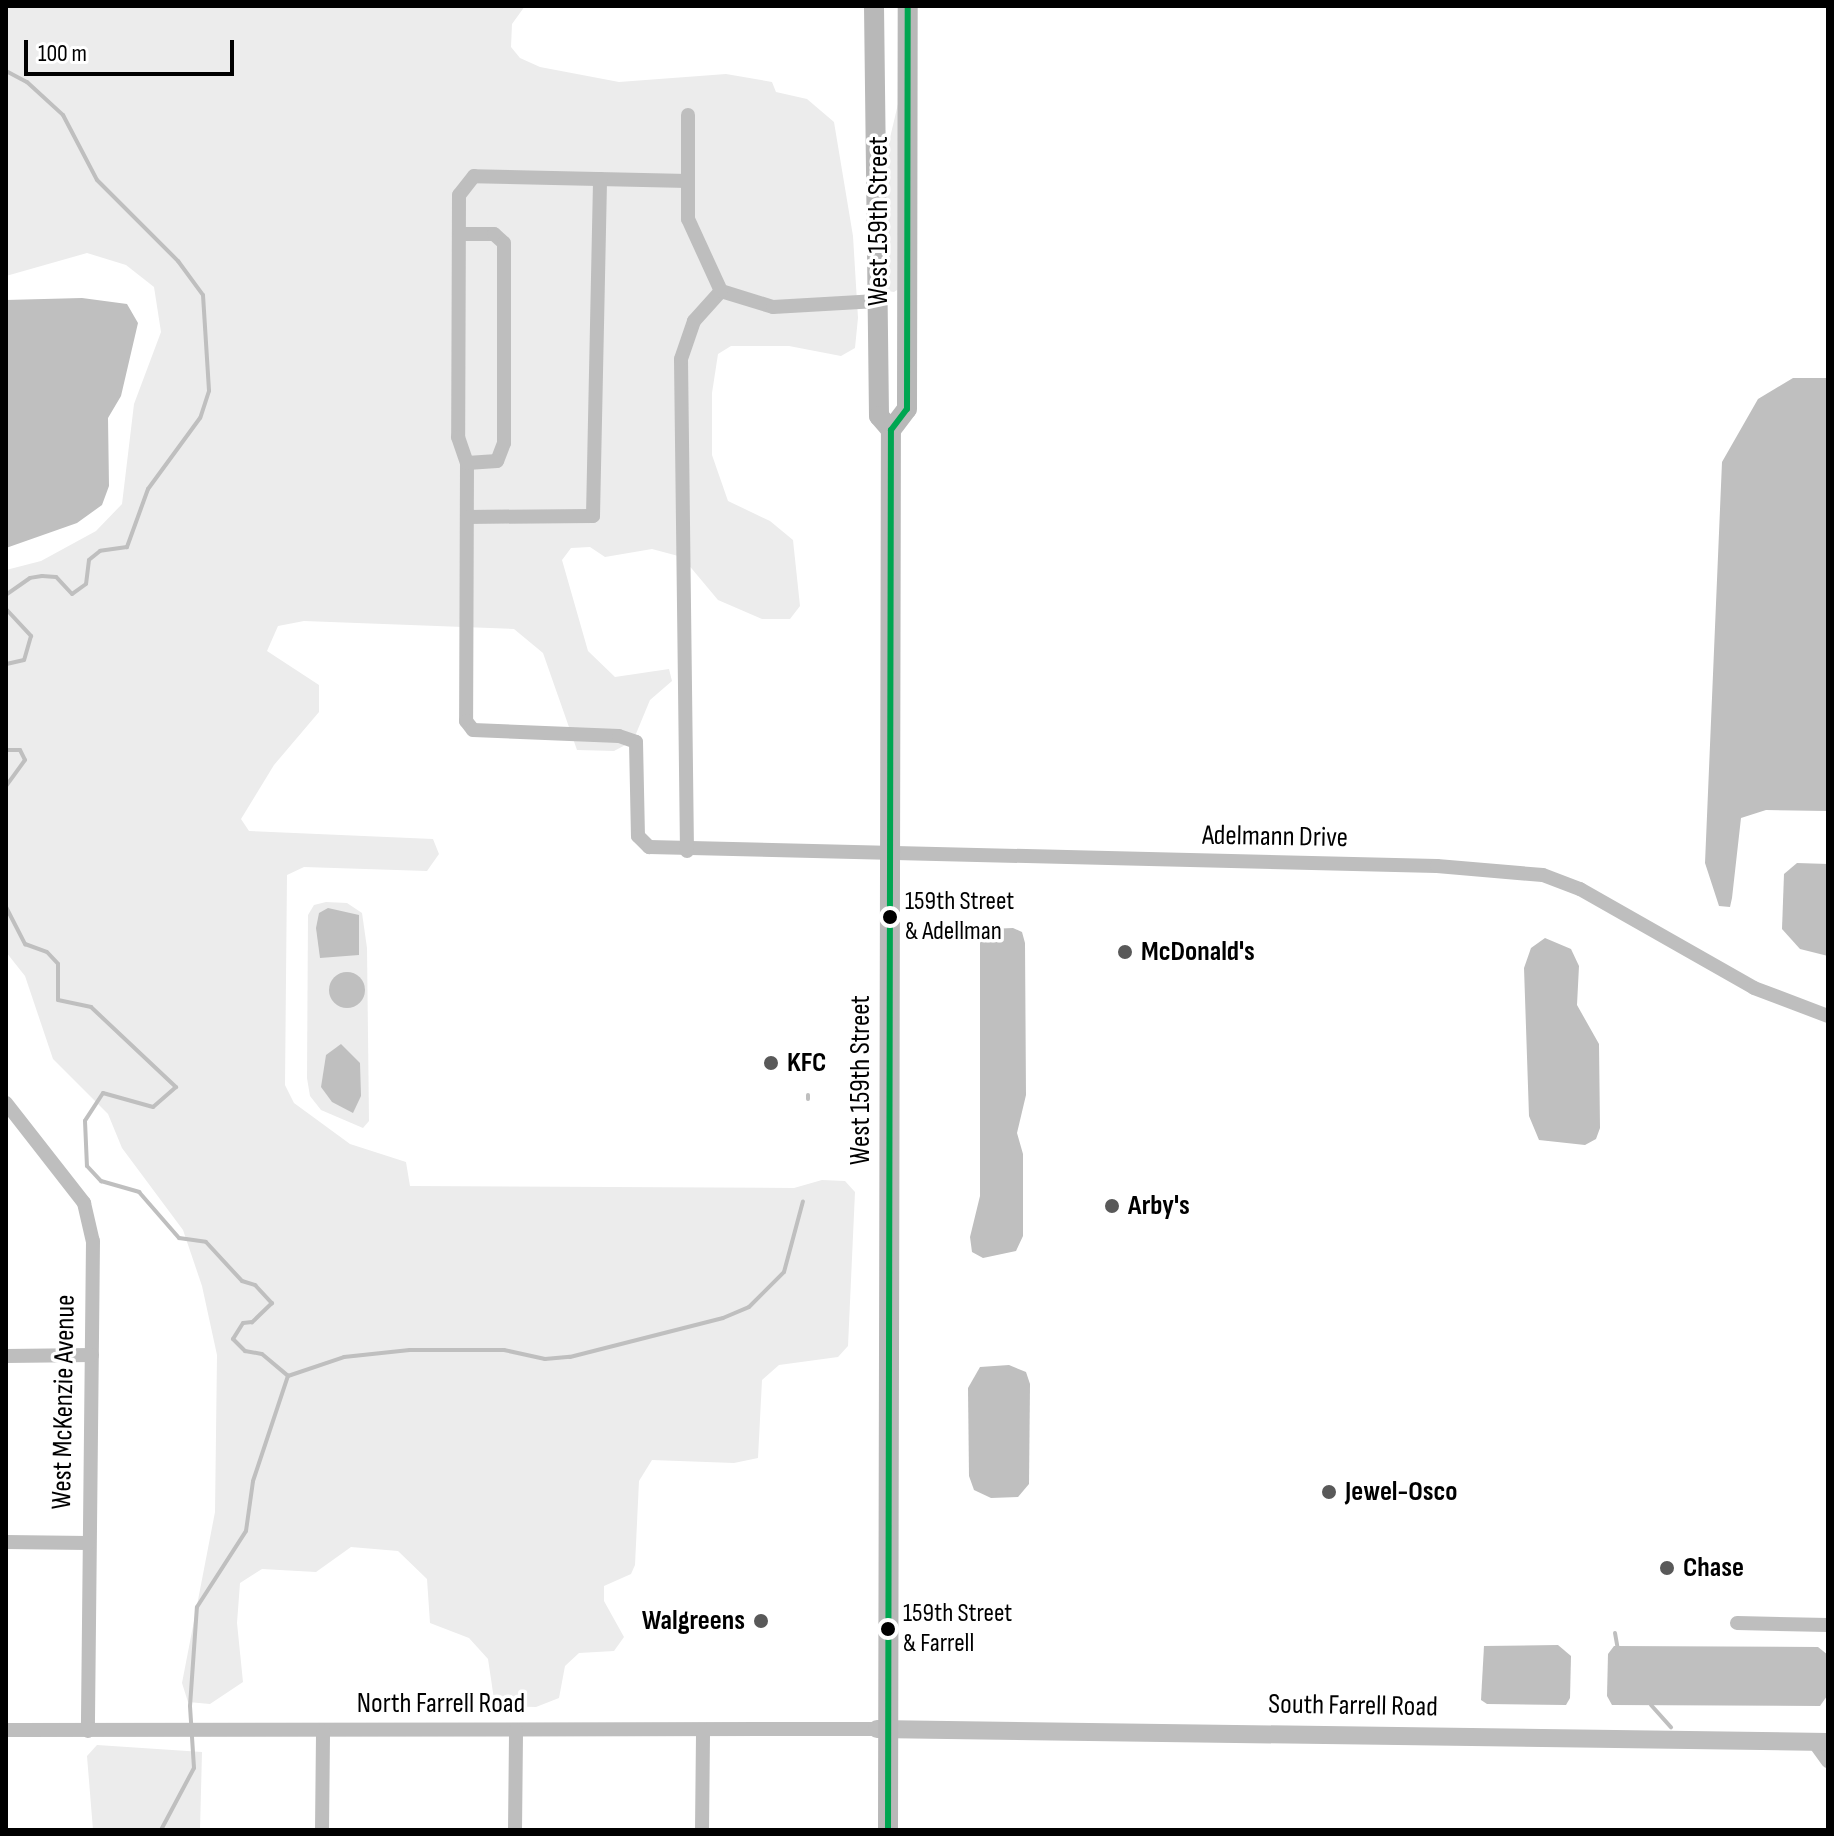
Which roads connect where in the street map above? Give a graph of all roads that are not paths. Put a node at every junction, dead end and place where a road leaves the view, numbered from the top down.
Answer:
1 (874, 6) edge
2 (908, 6) edge
3 (688, 115) dead end
4 (600, 179) junction
5 (688, 181) junction
6 (460, 234) junction
7 (721, 291) junction
8 (877, 301) junction
9 (891, 430) junction
10 (467, 463) junction
11 (467, 517) junction
12 (687, 851) junction
13 (890, 855) junction
14 (1828, 1016) edge
15 (6, 1103) edge
16 (92, 1355) junction
17 (6, 1356) edge
18 (6, 1542) edge
19 (88, 1543) junction
20 (1737, 1623) dead end
21 (1828, 1625) edge
22 (882, 1729) junction
23 (6, 1730) edge
24 (516, 1730) junction
25 (703, 1730) junction
26 (88, 1731) junction
27 (323, 1731) junction
28 (1821, 1742) edge
29 (1828, 1761) edge
30 (322, 1830) edge
31 (515, 1830) edge
32 (702, 1830) edge
33 (888, 1830) edge

1 - 8 main road, West 159th Street
2 - 9 main road, West 159th Street
3 - 5 street
4 - 5 street
4 - 6 street
4 - 11 street
5 - 7 street
6 - 10 street
6 - 10 street
7 - 8 street
7 - 12 street
8 - 9 main road, West 159th Street
9 - 13 main road, West 159th Street
10 - 11 street
11 - 12 street, Adelmann Drive
12 - 13 street, Adelmann Drive
13 - 14 street, Adelmann Drive
13 - 22 main road, West 159th Street
15 - 16 street, West McKenzie Avenue
16 - 17 street
16 - 19 street, West McKenzie Avenue
18 - 19 street
19 - 26 street, West McKenzie Avenue
20 - 21 street
22 - 25 street, North Farrell Road
22 - 28 street, South Farrell Road
22 - 33 main road, West 159th Street
23 - 26 street, North Farrell Road
24 - 25 street, North Farrell Road
24 - 27 street, North Farrell Road
24 - 31 street
25 - 32 street
26 - 27 street, North Farrell Road
27 - 30 street
28 - 29 street

